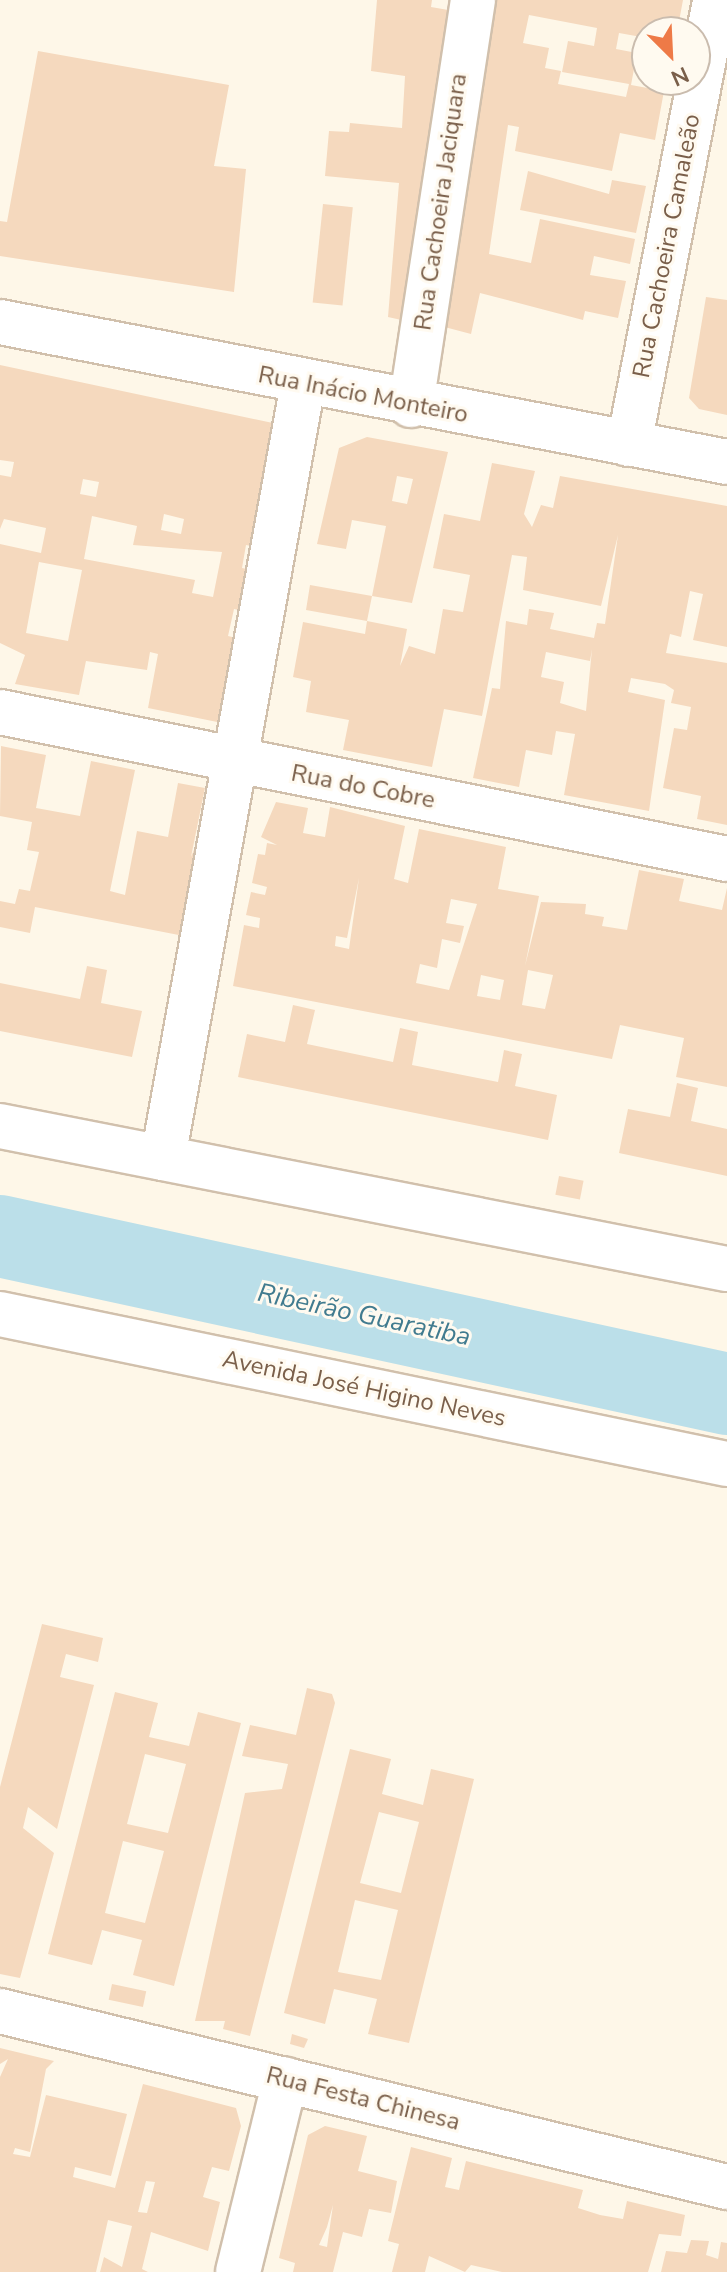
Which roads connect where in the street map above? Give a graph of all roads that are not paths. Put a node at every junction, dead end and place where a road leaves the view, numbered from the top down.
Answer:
1 (473, 0) edge
2 (715, 0) edge
3 (0, 322) edge
4 (303, 384) junction
5 (411, 405) junction
6 (629, 444) junction
7 (727, 462) edge
8 (0, 712) edge
9 (239, 764) junction
10 (727, 859) edge
11 (0, 1126) edge
12 (163, 1158) junction
13 (727, 1269) edge
14 (0, 1314) edge
15 (727, 1464) edge
16 (0, 2011) edge
17 (285, 2080) junction
18 (727, 2187) edge
19 (238, 2272) edge

1 - 5 street, Rua Cachoeira Jaciquara
2 - 6 street, Rua Cachoeira Camaleão
3 - 4 street, Rua Inácio Monteiro
4 - 5 street, Rua Inácio Monteiro
4 - 9 street
5 - 6 street, Rua Inácio Monteiro
6 - 7 street, Rua Inácio Monteiro
8 - 9 street, Rua do Cobre
9 - 10 street, Rua do Cobre
9 - 12 street
11 - 12 street
12 - 13 street
14 - 15 street, Avenida José Higino Neves
16 - 17 street, Rua Festa Chinesa
17 - 18 street, Rua Festa Chinesa
17 - 19 street

